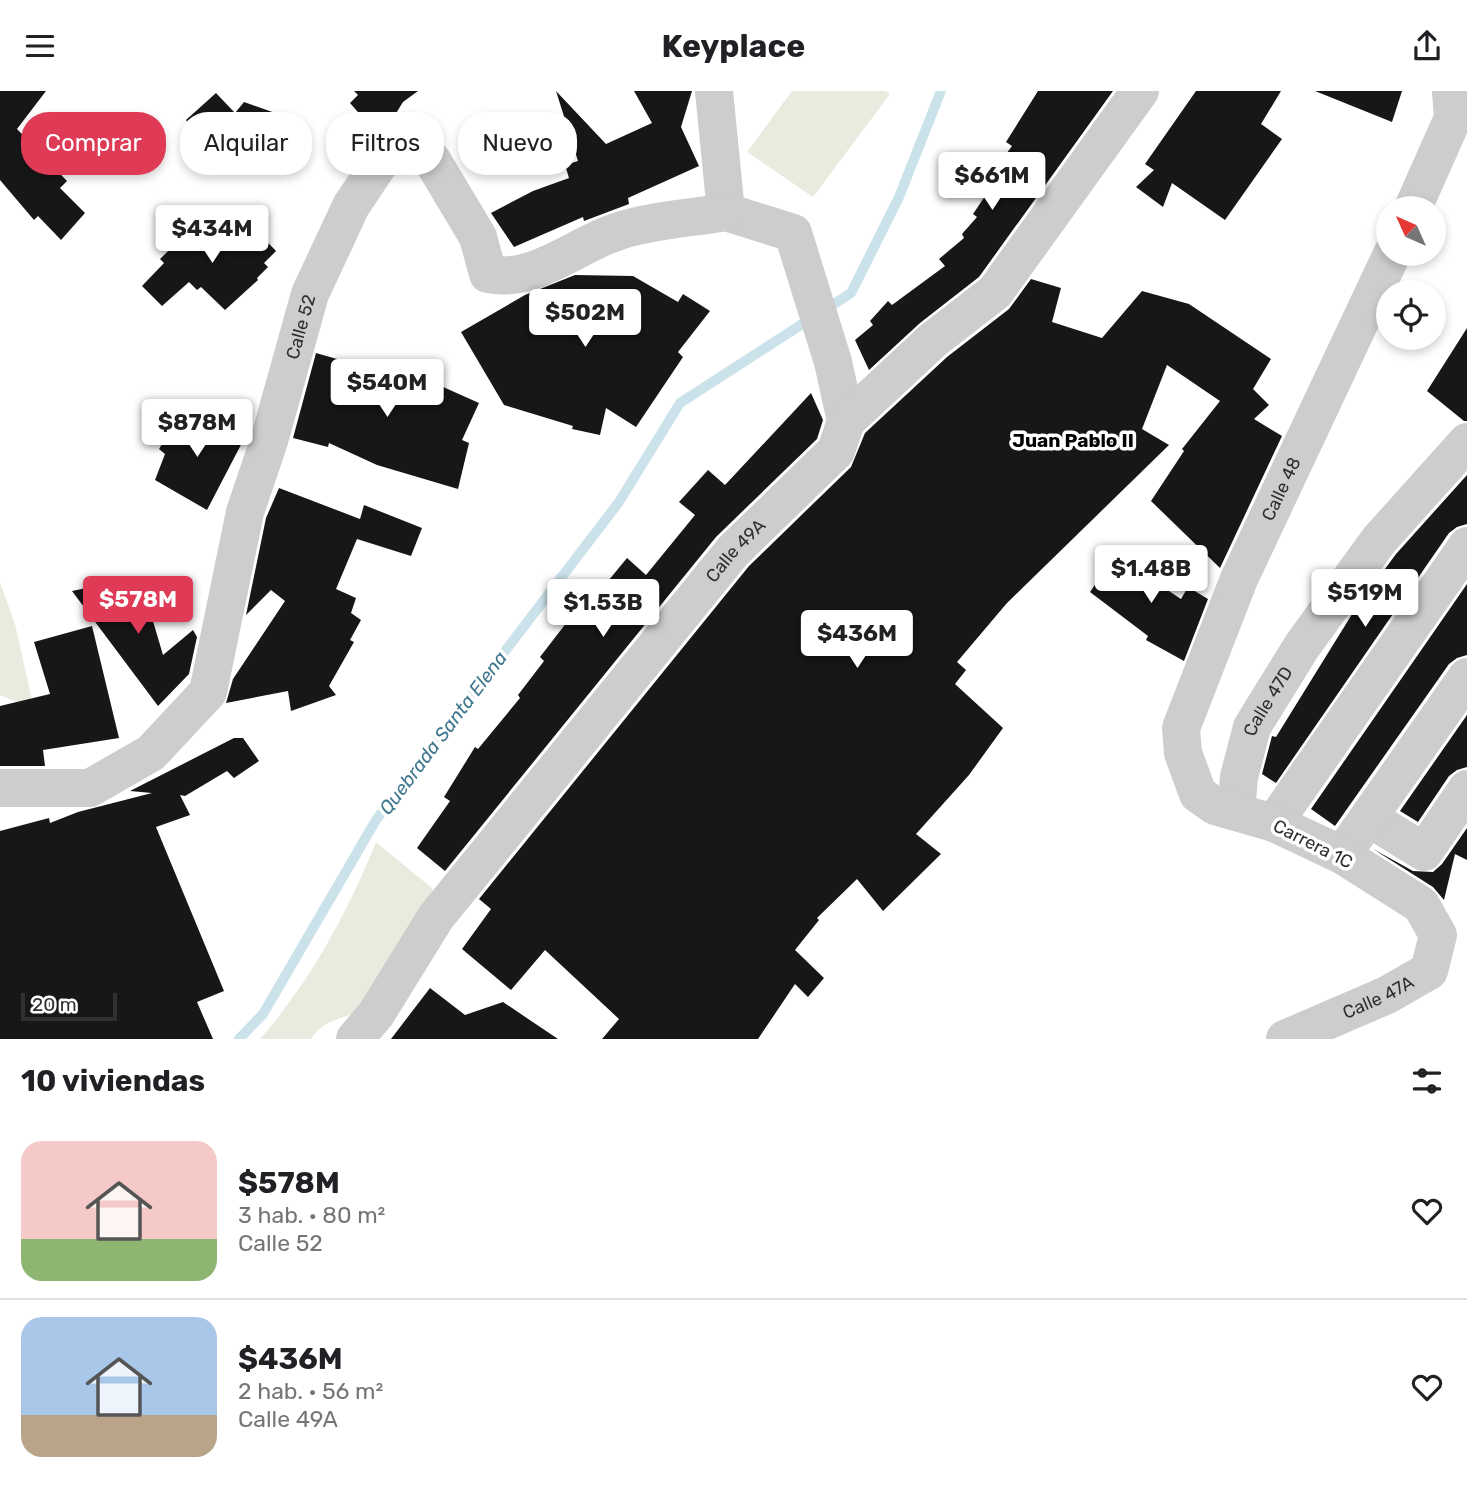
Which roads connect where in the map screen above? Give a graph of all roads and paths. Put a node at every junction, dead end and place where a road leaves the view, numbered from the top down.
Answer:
1 (714, 91) edge
2 (1140, 91) edge
3 (1453, 93) edge
4 (1418, 196) edge
5 (726, 212) junction
6 (1386, 266) edge
7 (846, 421) junction
8 (1467, 442) edge
9 (1467, 546) edge
10 (1467, 677) edge
11 (1181, 728) joint
12 (0, 788) edge
13 (1467, 789) edge
14 (1236, 812) junction
15 (1369, 818) junction
16 (1274, 823) junction
17 (1342, 855) junction
18 (1429, 971) joint
19 (355, 1039) edge
20 (1285, 1039) edge

1 - 5 street
2 - 7 street, Calle 49A
3 - 4 street
5 - 7 street
5 - 12 street, Calle 52
6 - 11 street, Calle 48
7 - 19 street, Calle 49A
8 - 14 street, Calle 47D
9 - 16 street
10 - 15 street
11 - 14 street, Carrera 1C
13 - 15 street
14 - 16 street, Carrera 1C
15 - 17 street
16 - 17 street, Carrera 1C
17 - 18 street, Carrera 1C
18 - 20 street, Calle 47A

